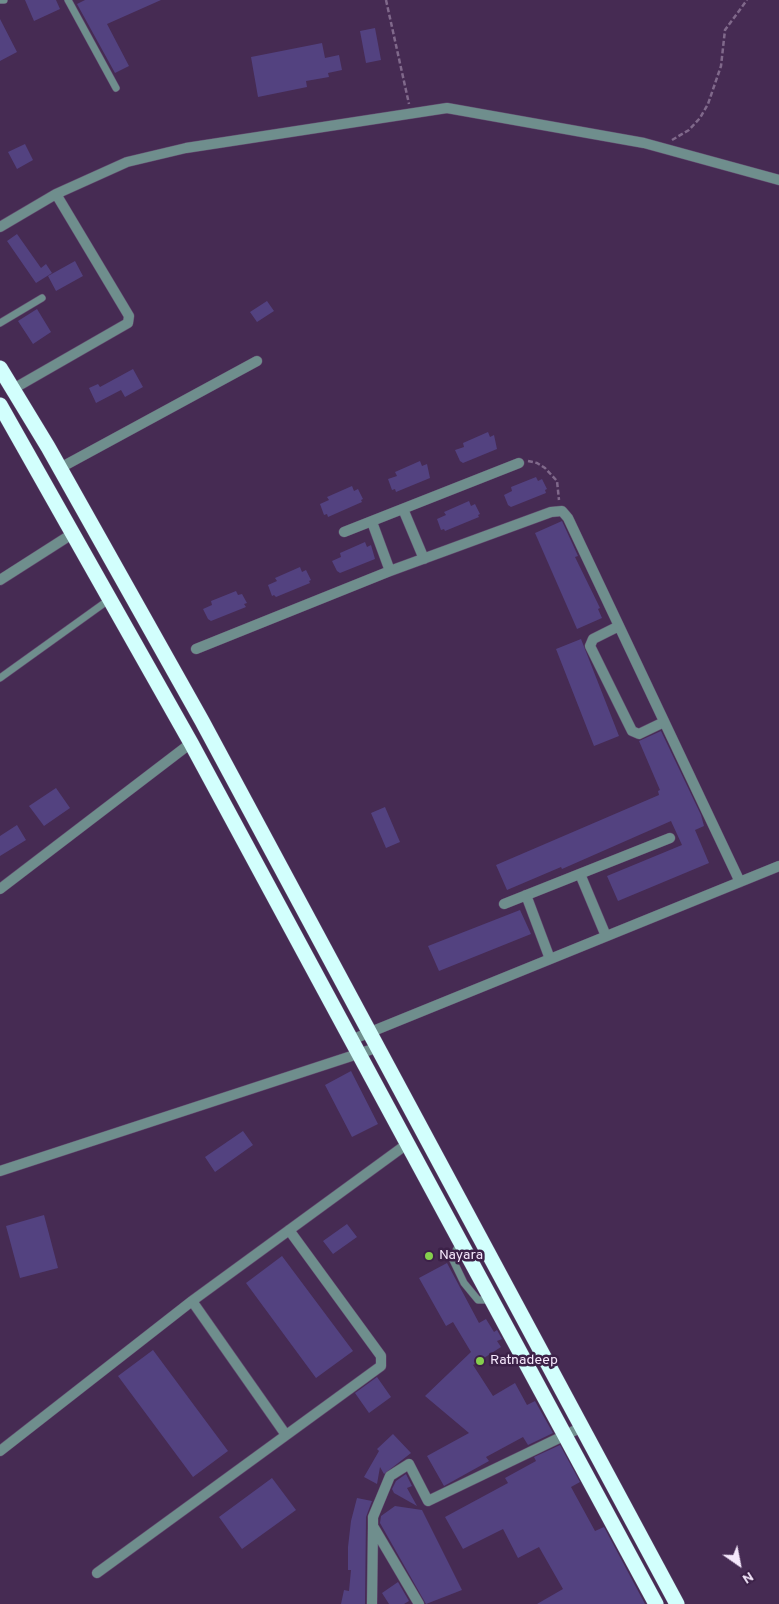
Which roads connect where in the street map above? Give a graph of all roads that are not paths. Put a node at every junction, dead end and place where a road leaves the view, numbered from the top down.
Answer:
1 (68, 0) edge
2 (116, 88) dead end
3 (779, 180) edge
4 (56, 194) junction
5 (0, 227) edge
6 (42, 298) dead end
7 (0, 323) edge
8 (256, 361) dead end
9 (0, 368) edge
10 (13, 389) junction
11 (0, 405) edge
12 (520, 463) road end
13 (60, 468) junction
14 (403, 509) junction
15 (372, 522) junction
16 (344, 532) dead end
17 (72, 534) junction
18 (424, 559) junction
19 (390, 571) junction
20 (0, 580) edge
21 (110, 599) junction
22 (619, 626) junction
23 (196, 649) dead end
24 (0, 678) edge
25 (664, 722) junction
26 (191, 743) junction
27 (670, 838) dead end
28 (779, 866) edge
29 (580, 874) junction
30 (740, 882) junction
31 (0, 889) edge
32 (526, 895) junction
33 (504, 904) dead end
34 (606, 936) junction
35 (550, 959) junction
36 (368, 1033) junction
37 (351, 1040) junction
38 (376, 1048) junction
39 (359, 1055) junction
40 (407, 1144) junction
41 (0, 1170) edge
42 (289, 1230) junction
43 (192, 1301) junction
44 (582, 1427) junction
45 (286, 1435) junction
46 (566, 1436) junction
47 (0, 1450) edge
48 (373, 1526) junction
49 (97, 1573) dead end
50 (372, 1604) edge
51 (419, 1604) edge
52 (656, 1604) edge
53 (677, 1604) edge

1 - 2 lane
3 - 4 street
4 - 5 street
4 - 10 street
6 - 7 lane
8 - 13 street
9 - 10 highway
10 - 13 highway
11 - 17 highway
12 - 14 street
13 - 36 highway
14 - 15 street
14 - 18 street
15 - 16 street
15 - 19 street
17 - 20 street
17 - 21 highway
18 - 19 street
18 - 22 street
19 - 23 street
21 - 24 lane
21 - 26 highway
22 - 25 street
22 - 25 street
25 - 30 street
26 - 31 street
26 - 37 highway
27 - 29 street
28 - 30 street
29 - 32 street
29 - 34 street
30 - 34 street
32 - 33 street
32 - 35 street
34 - 35 street
35 - 36 street
36 - 37 street
36 - 38 highway
37 - 39 highway
38 - 39 street
38 - 44 highway
39 - 40 highway
39 - 41 street
40 - 42 street
40 - 46 highway
42 - 43 street
42 - 45 street
43 - 45 street
43 - 47 street
44 - 46 street
44 - 53 highway
45 - 49 street
46 - 48 street
46 - 52 highway
48 - 50 street
48 - 51 street

